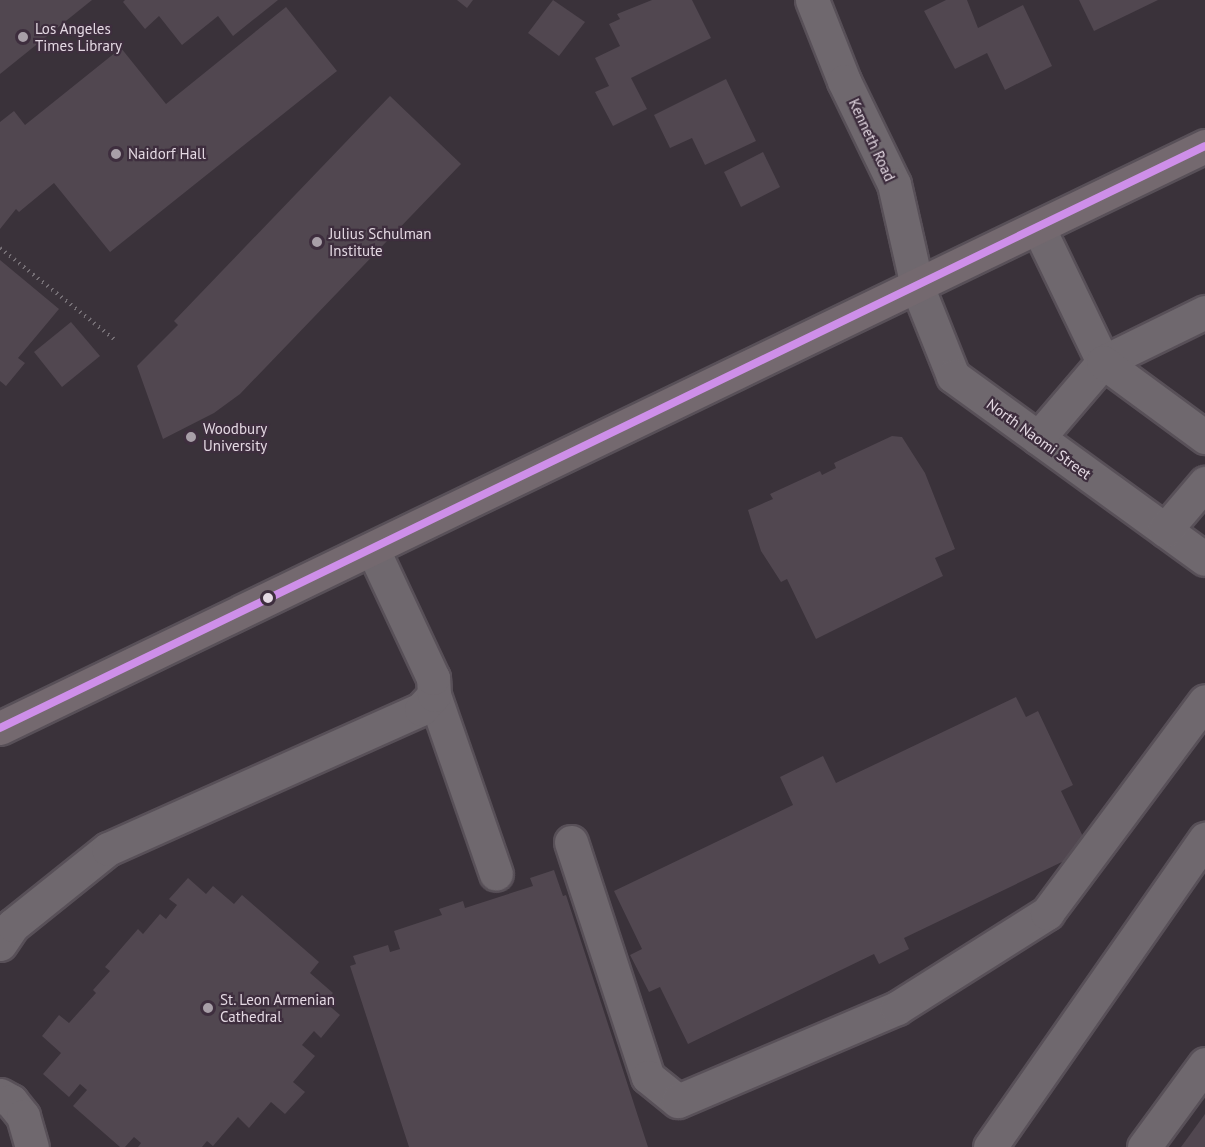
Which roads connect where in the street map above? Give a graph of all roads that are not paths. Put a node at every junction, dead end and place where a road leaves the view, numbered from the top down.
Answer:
1 (812, 0) edge
2 (1205, 146) edge
3 (1038, 227) junction
4 (917, 286) junction
5 (1205, 312) edge
6 (1103, 362) junction
7 (1205, 437) edge
8 (1038, 438) junction
9 (1205, 483) edge
10 (1165, 530) junction
11 (373, 550) junction
12 (1205, 559) edge
13 (434, 695) junction
14 (1205, 701) edge
15 (0, 728) edge
16 (1205, 839) edge
17 (571, 842) dead end
18 (496, 874) dead end
19 (0, 944) edge
20 (1205, 1064) edge
21 (0, 1095) edge
22 (32, 1147) edge
23 (990, 1147) edge
24 (1144, 1147) edge

1 - 4 street, Kenneth Road
2 - 3 main road
3 - 4 main road
3 - 6 street
4 - 8 street, North Naomi Street
4 - 11 main road
5 - 6 street
6 - 7 street
6 - 8 street
8 - 10 street, North Naomi Street
9 - 10 street
10 - 12 street, North Naomi Street
11 - 13 street
11 - 15 main road
13 - 18 street
13 - 19 street
14 - 17 street
16 - 23 street
20 - 24 street
21 - 22 street

